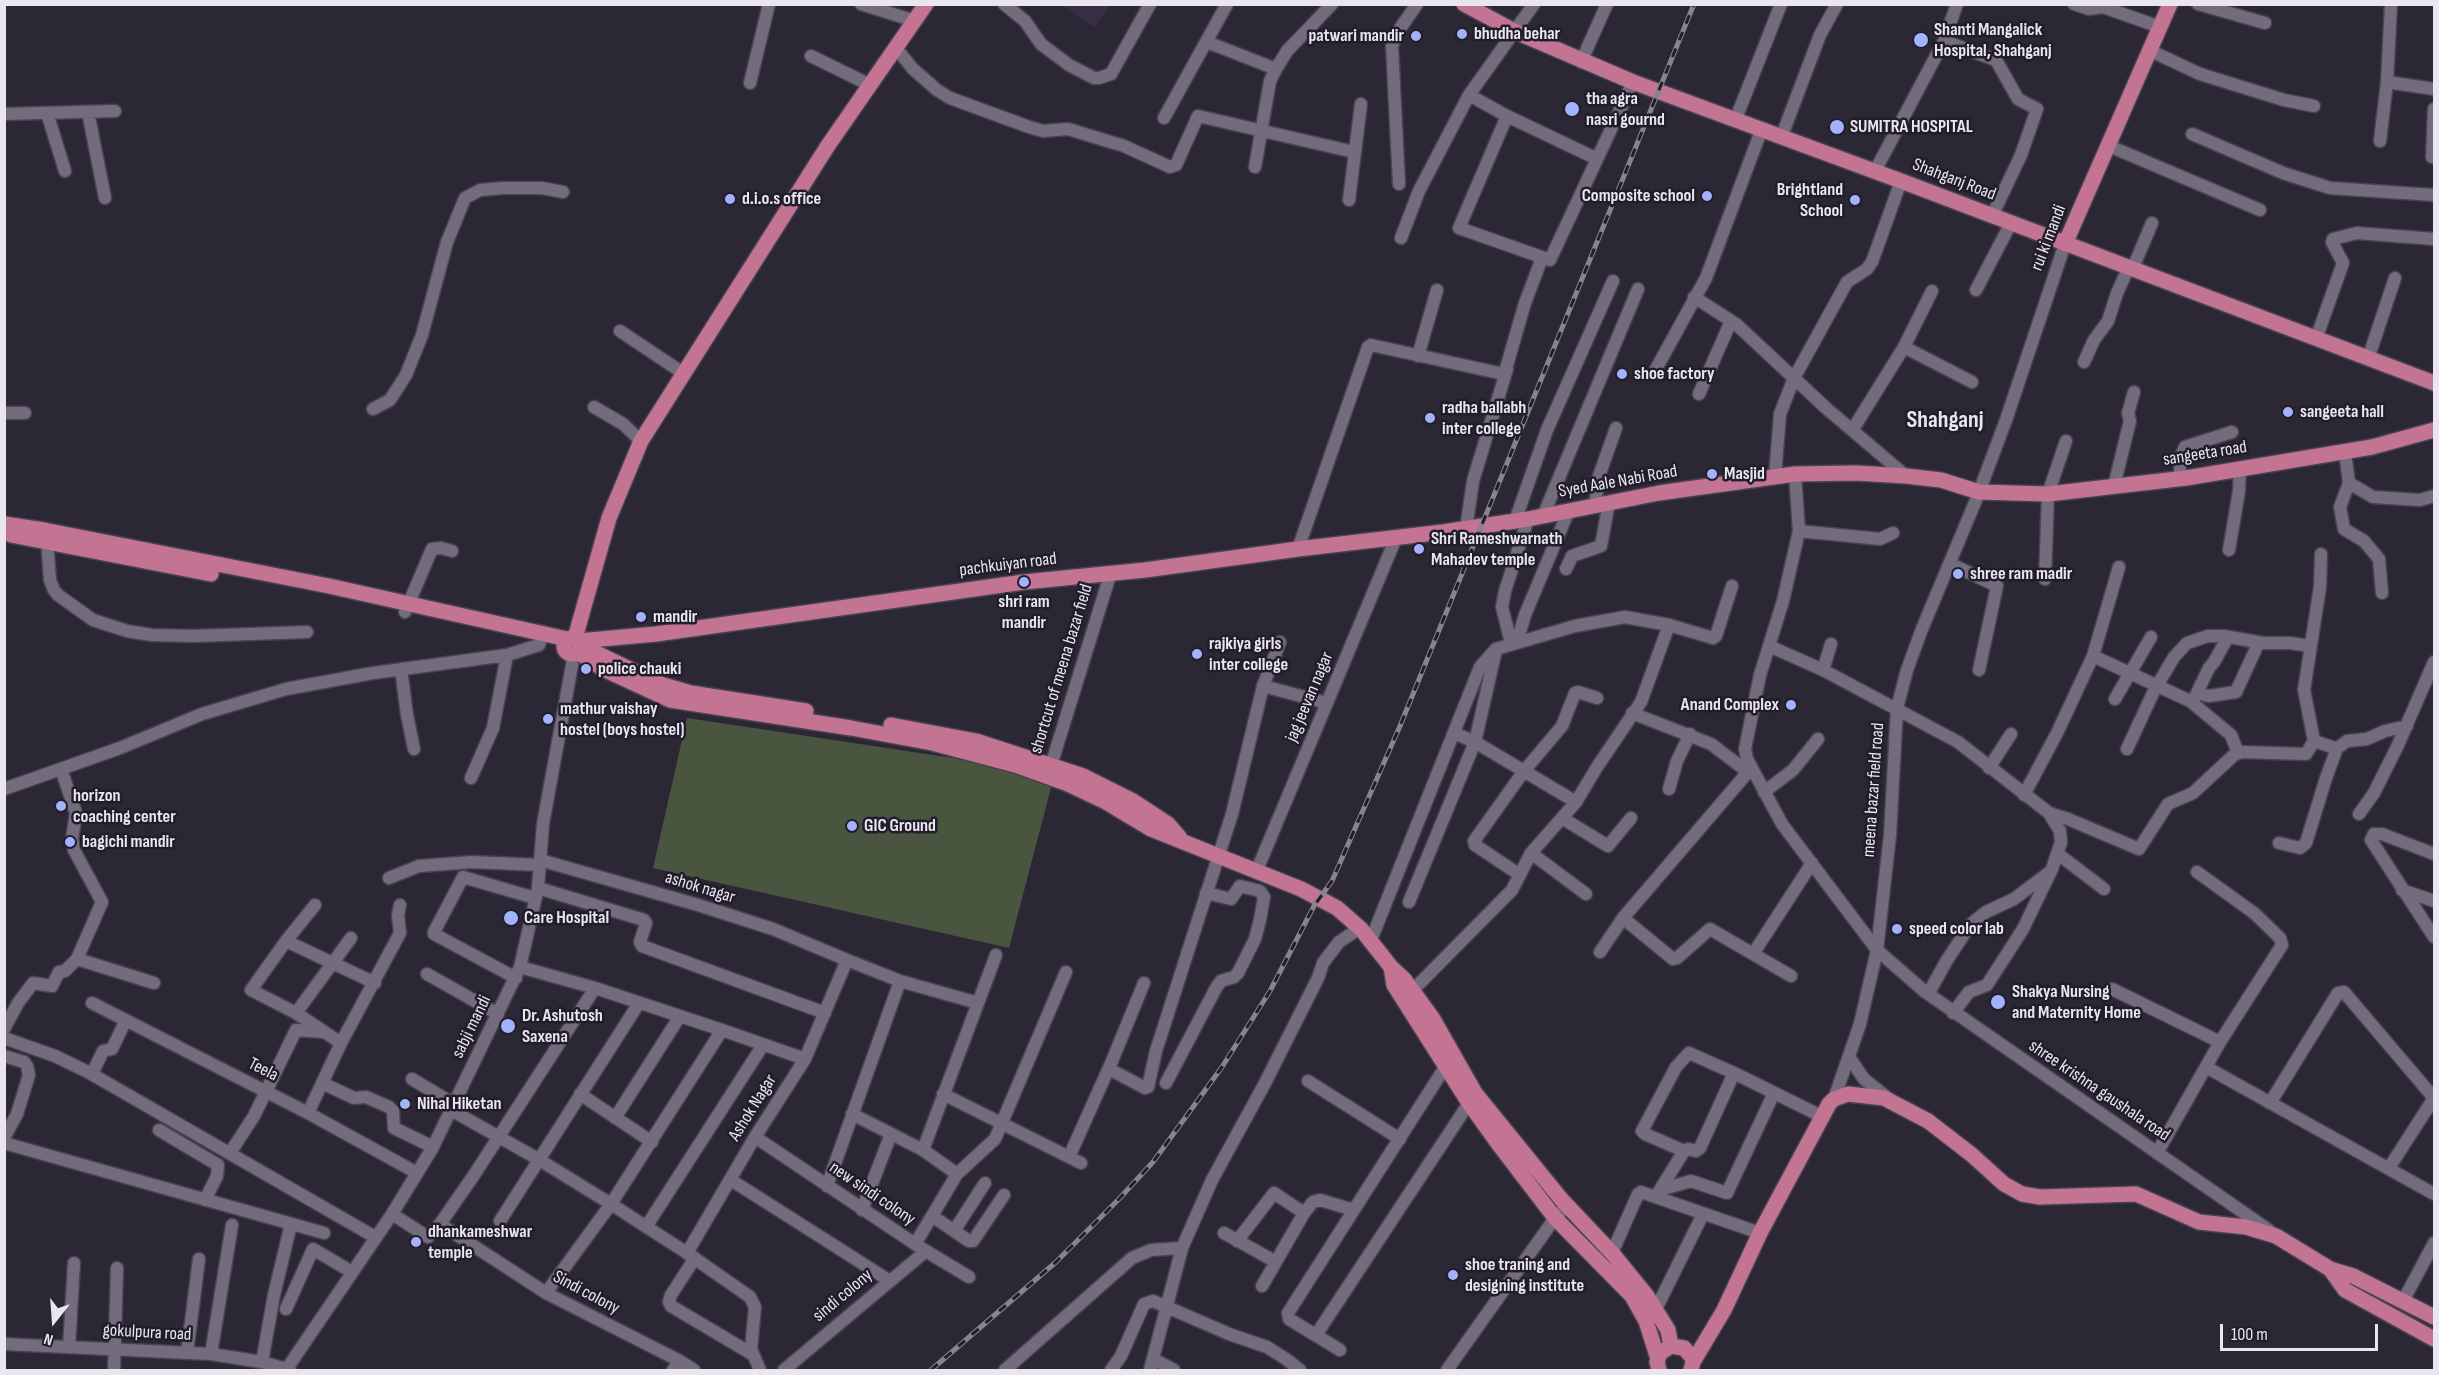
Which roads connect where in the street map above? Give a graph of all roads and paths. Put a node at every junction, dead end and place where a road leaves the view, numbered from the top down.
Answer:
1 (769, 4) edge
2 (861, 4) edge
3 (926, 4) edge
4 (1004, 4) edge
5 (1150, 4) edge
6 (1227, 4) edge
7 (1332, 4) edge
8 (1417, 4) edge
9 (1464, 4) edge
10 (1534, 4) edge
11 (1607, 4) edge
12 (1781, 4) edge
13 (1837, 4) edge
14 (1957, 4) edge
15 (2073, 4) edge
16 (2170, 4) edge
17 (2198, 4) edge
18 (2391, 4) edge
19 (915, 21) junction
20 (2265, 23) dead end
21 (2160, 27) junction
22 (1516, 32) junction
23 (1944, 40) junction
24 (1207, 42) junction
25 (896, 48) junction
26 (2151, 51) junction
27 (811, 56) dead end
28 (1581, 62) junction
29 (1276, 69) junction
30 (1633, 82) junction
31 (2387, 82) junction
32 (750, 83) dead end
33 (870, 85) junction
34 (2434, 89) edge
35 (1469, 94) junction
36 (1361, 104) dead end
37 (2314, 106) dead end
38 (2434, 109) edge
39 (115, 111) dead end
40 (88, 112) junction
41 (47, 113) junction
42 (4, 114) edge
43 (1507, 116) junction
44 (1164, 118) dead end
45 (1735, 121) junction
46 (1262, 129) junction
47 (1761, 131) junction
48 (2192, 134) dead end
49 (1781, 138) junction
50 (2380, 141) dead end
51 (2109, 146) junction
52 (1354, 152) junction
53 (1591, 156) dead end
54 (2432, 157) dead end
55 (1255, 167) dead end
56 (65, 171) dead end
57 (1875, 171) junction
58 (1901, 181) junction
59 (1399, 184) dead end
60 (562, 192) dead end
61 (2434, 195) edge
62 (105, 198) dead end
63 (1349, 200) dead end
64 (2260, 210) dead end
65 (1992, 216) junction
66 (2011, 223) junction
67 (2152, 223) dead end
68 (1401, 238) dead end
69 (2434, 239) edge
70 (2065, 244) junction
71 (1542, 258) junction
72 (2131, 268) junction
73 (2395, 279) dead end
74 (1613, 281) dead end
75 (1638, 289) dead end
76 (1437, 290) dead end
77 (1932, 291) dead end
78 (1976, 291) dead end
79 (1694, 297) junction
80 (1731, 321) junction
81 (620, 331) dead end
82 (2316, 339) junction
83 (1904, 347) junction
84 (1418, 356) junction
85 (2368, 359) junction
86 (2084, 362) dead end
87 (1507, 369) junction
88 (1656, 369) dead end
89 (683, 373) junction
90 (1794, 378) junction
91 (1972, 382) dead end
92 (2434, 383) edge
93 (2134, 392) dead end
94 (1699, 394) dead end
95 (594, 406) dead end
96 (373, 409) dead end
97 (4, 413) edge
98 (25, 413) dead end
99 (1616, 428) dead end
100 (1853, 429) junction
101 (2434, 430) edge
102 (2232, 432) dead end
103 (641, 441) junction
104 (2066, 441) dead end
105 (2345, 452) junction
106 (2240, 469) junction
107 (1795, 474) junction
108 (1775, 476) junction
109 (1906, 476) junction
110 (2180, 479) junction
111 (2349, 483) junction
112 (2114, 486) junction
113 (1979, 492) junction
114 (2048, 494) junction
115 (2434, 496) edge
116 (1602, 503) junction
117 (1569, 510) junction
118 (1529, 519) junction
119 (4, 524) edge
120 (1466, 529) junction
121 (1799, 531) junction
122 (1443, 532) joint
123 (1893, 532) dead end
124 (4, 534) edge
125 (1396, 538) junction
126 (47, 542) junction
127 (84, 544) junction
128 (1298, 549) junction
129 (2229, 550) dead end
130 (452, 551) dead end
131 (2321, 554) dead end
132 (1951, 564) junction
133 (2119, 567) dead end
134 (1566, 568) dead end
135 (1111, 572) junction
136 (2045, 579) dead end
137 (1731, 586) dead end
138 (2382, 592) dead end
139 (407, 608) junction
140 (1669, 625) junction
141 (308, 632) dead end
142 (542, 636) junction
143 (2151, 637) dead end
144 (2228, 637) junction
145 (1280, 642) dead end
146 (1514, 642) junction
147 (2259, 642) junction
148 (574, 644) junction
149 (1831, 644) dead end
150 (1769, 646) junction
151 (2310, 646) junction
152 (1496, 649) junction
153 (507, 655) junction
154 (2092, 656) junction
155 (2434, 662) edge
156 (401, 669) junction
157 (1823, 669) junction
158 (1978, 670) dead end
159 (2130, 673) junction
160 (2158, 685) junction
161 (1263, 686) junction
162 (1597, 698) dead end
163 (2195, 698) junction
164 (2115, 699) dead end
165 (1327, 703) junction
166 (1897, 708) junction
167 (1632, 713) junction
168 (2407, 726) junction
169 (1454, 733) junction
170 (1690, 734) junction
171 (2011, 734) dead end
172 (1818, 739) dead end
173 (2314, 741) junction
174 (1475, 742) junction
175 (414, 749) dead end
176 (2127, 749) dead end
177 (2336, 749) junction
178 (2238, 753) junction
179 (1989, 768) junction
180 (61, 769) junction
181 (1050, 770) junction
182 (1524, 771) junction
183 (1750, 771) junction
184 (471, 778) dead end
185 (4, 789) edge
186 (1669, 789) dead end
187 (1764, 792) junction
188 (2024, 795) junction
189 (1576, 802) junction
190 (2049, 813) junction
191 (2360, 814) dead end
192 (1562, 818) junction
193 (1631, 818) dead end
194 (2279, 843) dead end
195 (1531, 853) junction
196 (2058, 854) junction
197 (2434, 854) edge
198 (1218, 856) junction
199 (540, 862) junction
200 (1812, 863) junction
201 (2052, 869) junction
202 (1257, 870) junction
203 (2197, 872) dead end
204 (1520, 875) junction
205 (389, 878) dead end
206 (2104, 890) dead end
207 (2402, 890) junction
208 (536, 893) junction
209 (1206, 893) junction
210 (1586, 894) dead end
211 (2434, 901) edge
212 (1409, 902) dead end
213 (315, 905) dead end
214 (400, 905) dead end
215 (1623, 918) junction
216 (1360, 928) junction
217 (2434, 937) edge
218 (351, 938) dead end
219 (286, 940) junction
220 (1371, 940) junction
221 (1877, 950) junction
222 (1600, 952) dead end
223 (1753, 954) junction
224 (996, 955) dead end
225 (77, 959) junction
226 (847, 960) junction
227 (332, 962) junction
228 (1391, 967) junction
229 (1066, 972) dead end
230 (518, 973) junction
231 (427, 975) dead end
232 (1791, 976) dead end
233 (900, 981) junction
234 (154, 983) dead end
235 (375, 983) junction
236 (1144, 983) dead end
237 (595, 988) junction
238 (2112, 989) dead end
239 (1412, 991) junction
240 (1928, 994) junction
241 (92, 1003) dead end
242 (639, 1003) junction
243 (978, 1003) junction
244 (296, 1013) junction
245 (825, 1013) junction
246 (1953, 1013) junction
247 (498, 1014) junction
248 (680, 1016) junction
249 (126, 1020) junction
250 (4, 1029) edge
251 (722, 1030) junction
252 (325, 1032) junction
253 (4, 1038) edge
254 (2220, 1042) junction
255 (341, 1043) junction
256 (763, 1045) junction
257 (4, 1056) edge
258 (1849, 1057) junction
259 (805, 1059) junction
260 (1449, 1061) junction
261 (2206, 1067) junction
262 (1109, 1069) junction
263 (1734, 1073) junction
264 (92, 1074) junction
265 (412, 1079) dead end
266 (1308, 1081) dead end
267 (322, 1083) junction
268 (1166, 1083) dead end
269 (266, 1092) junction
270 (1774, 1093) junction
271 (580, 1094) junction
272 (943, 1094) junction
273 (1472, 1098) junction
274 (2434, 1098) edge
275 (1834, 1099) junction
276 (1891, 1100) junction
277 (2270, 1103) junction
278 (453, 1107) junction
279 (308, 1113) junction
280 (852, 1114) junction
281 (1823, 1117) junction
282 (615, 1118) junction
283 (1004, 1123) junction
284 (159, 1130) dead end
285 (891, 1134) junction
286 (499, 1137) junction
287 (755, 1137) junction
288 (4, 1138) edge
289 (1400, 1139) junction
290 (652, 1142) junction
291 (4, 1143) edge
292 (433, 1147) junction
293 (923, 1150) junction
294 (1684, 1151) junction
295 (230, 1153) junction
296 (2157, 1153) junction
297 (1069, 1157) junction
298 (538, 1159) junction
299 (1081, 1163) dead end
300 (2389, 1167) junction
301 (417, 1173) junction
302 (957, 1174) junction
303 (730, 1180) junction
304 (986, 1183) dead end
305 (827, 1186) junction
306 (1658, 1193) junction
307 (2434, 1194) edge
308 (1004, 1195) dead end
309 (205, 1200) junction
310 (611, 1204) junction
311 (1567, 1205) junction
312 (862, 1210) junction
313 (1354, 1210) junction
314 (1304, 1213) junction
315 (392, 1214) junction
316 (1704, 1214) junction
317 (932, 1216) junction
318 (1555, 1218) junction
319 (500, 1221) dead end
320 (291, 1224) junction
321 (440, 1224) junction
322 (232, 1225) dead end
323 (646, 1227) junction
324 (954, 1231) junction
325 (324, 1233) dead end
326 (1224, 1233) dead end
327 (1760, 1233) junction
328 (2276, 1236) junction
329 (375, 1237) junction
330 (1237, 1242) junction
331 (2434, 1243) edge
332 (915, 1244) junction
333 (1182, 1248) junction
334 (926, 1251) junction
335 (1612, 1253) junction
336 (691, 1256) junction
337 (199, 1259) dead end
338 (1276, 1262) junction
339 (74, 1263) dead end
340 (117, 1268) dead end
341 (2330, 1269) junction
342 (352, 1272) junction
343 (969, 1277) dead end
344 (890, 1281) junction
345 (1262, 1286) dead end
346 (546, 1293) junction
347 (2403, 1301) junction
348 (1167, 1306) junction
349 (286, 1309) dead end
350 (1656, 1309) junction
351 (2434, 1317) edge
352 (1713, 1327) junction
353 (1316, 1335) junction
354 (2434, 1339) edge
355 (4, 1344) edge
356 (69, 1347) junction
357 (1677, 1347) junction
358 (116, 1349) junction
359 (1340, 1350) dead end
360 (187, 1353) junction
361 (212, 1354) junction
362 (752, 1354) junction
363 (262, 1362) junction
364 (1152, 1365) edge
365 (676, 1366) edge
366 (1692, 1366) edge
367 (1658, 1367) edge
368 (288, 1370) edge
369 (114, 1371) edge
370 (694, 1371) edge
371 (760, 1371) edge
372 (784, 1371) edge
373 (1005, 1371) edge
374 (1111, 1371) edge
375 (1174, 1371) edge
376 (1300, 1371) edge
377 (1447, 1371) edge

1 - 32 street
2 - 19 street
3 - 19 main road
4 - 5 street
6 - 24 street
7 - 29 street
8 - 59 street
9 - 22 main road, Shahganj Road
10 - 22 street
11 - 28 street
12 - 45 street
13 - 49 street
14 - 23 street
15 - 21 street
16 - 21 main road, rui ki mandi
17 - 20 street
18 - 31 street
19 - 25 main road
21 - 26 main road, rui ki mandi
22 - 28 main road, Shahganj Road
22 - 35 street
23 - 57 street
23 - 65 street
24 - 29 street
24 - 44 street
25 - 33 main road
25 - 46 street
26 - 37 street
26 - 51 main road, rui ki mandi
27 - 33 street
28 - 30 main road, Shahganj Road
29 - 46 street
30 - 45 main road, Shahganj Road
30 - 71 street
31 - 34 street
31 - 50 street
33 - 89 main road
35 - 43 street
35 - 68 street
36 - 52 street
38 - 54 street
39 - 40 street
40 - 41 street
40 - 62 street
41 - 42 street
41 - 56 street
43 - 53 street
43 - 71 street
45 - 47 main road, Shahganj Road
46 - 52 street
46 - 55 street
47 - 49 main road, Shahganj Road
47 - 79 street
48 - 61 street
49 - 57 main road, Shahganj Road
51 - 64 street
51 - 70 main road, rui ki mandi
52 - 63 street
57 - 58 main road, Shahganj Road
58 - 65 main road, Shahganj Road
58 - 90 street
60 - 96 street
65 - 66 main road, Shahganj Road
66 - 70 main road, Shahganj Road
66 - 78 street
67 - 72 street
69 - 82 street
70 - 72 main road, Shahganj Road
70 - 113 street, rui ki mandi
71 - 87 street
72 - 82 main road, Shahganj Road
72 - 86 street
73 - 85 street
74 - 118 street
75 - 118 street
76 - 84 street
77 - 83 street
79 - 80 street
79 - 88 street
80 - 90 street
80 - 94 street
81 - 89 street
82 - 85 main road, Shahganj Road
83 - 91 street
83 - 100 street
84 - 87 street
84 - 128 street
85 - 92 main road, Shahganj Road
87 - 120 street
89 - 103 main road
90 - 100 street
90 - 108 street
93 - 112 street
95 - 103 street
97 - 98 street
99 - 116 street
100 - 109 street
101 - 105 main road, sangeeta road
102 - 110 street
103 - 148 main road
104 - 114 street
105 - 106 main road, sangeeta road
105 - 111 street
106 - 110 main road, sangeeta road
106 - 129 street
107 - 108 main road, Syed Aale Nabi Road
107 - 109 main road, Syed Aale Nabi Road
107 - 121 street
108 - 116 main road, Syed Aale Nabi Road
109 - 113 main road, Syed Aale Nabi Road
110 - 112 main road, sangeeta road
111 - 115 street
111 - 138 street
112 - 114 main road, sangeeta road
113 - 114 main road, sangeeta road
113 - 132 street, meena bazar field road
114 - 136 street
116 - 117 main road, Syed Aale Nabi Road
116 - 134 street
117 - 118 main road, Syed Aale Nabi Road
117 - 146 street
118 - 120 main road, Syed Aale Nabi Road
118 - 146 street
119 - 127 main road
120 - 122 main road, Syed Aale Nabi Road
121 - 123 street
121 - 150 street
122 - 125 main road, pachkuiyan road
124 - 126 main road
125 - 128 main road, pachkuiyan road
125 - 165 street, jag jeevan nagar
126 - 127 main road
126 - 141 street
127 - 139 main road
128 - 135 main road, pachkuiyan road
130 - 139 street
131 - 151 street
132 - 158 street
132 - 166 street, meena bazar field road
133 - 154 street
135 - 148 main road, pachkuiyan road
135 - 181 street, shortcut of meena bazar field
137 - 140 street
139 - 142 main road
140 - 146 street
140 - 167 street
142 - 148 main road
142 - 153 street
143 - 159 street
144 - 147 street
144 - 160 street
144 - 163 street
145 - 161 street
146 - 152 street
147 - 151 street
147 - 163 street
148 - 181 main road
148 - 199 street, sabji mandi
149 - 157 street
150 - 157 street
150 - 183 street
151 - 173 street
152 - 169 street
152 - 174 street
153 - 156 street
153 - 184 street
154 - 159 street
154 - 188 street
155 - 168 street
156 - 175 street
156 - 180 street
157 - 166 street
159 - 160 street
159 - 164 street
160 - 163 street
160 - 176 street
161 - 165 street
161 - 198 street
162 - 182 street
163 - 178 street
165 - 202 street, jag jeevan nagar
166 - 179 street
166 - 221 street, meena bazar field road
167 - 170 street
167 - 189 street
168 - 177 street
168 - 191 street
169 - 174 street
169 - 220 street
170 - 183 street
170 - 186 street
171 - 179 street
172 - 187 street
173 - 177 street
173 - 178 street
174 - 182 street
174 - 212 street
177 - 194 street
178 - 190 street
179 - 188 street
180 - 185 street
180 - 225 street
181 - 198 main road
182 - 189 street
182 - 204 street
183 - 187 street, shree krishna gaushala road
183 - 215 street
187 - 200 street, shree krishna gaushala road
188 - 190 street
189 - 192 street
190 - 196 street
192 - 193 street
192 - 195 street
195 - 204 street
195 - 210 street
196 - 201 street
196 - 206 street
197 - 207 street
198 - 202 main road
198 - 209 street
199 - 205 street, ashok nagar
199 - 208 street, sabji mandi
199 - 226 street, ashok nagar
200 - 221 street, shree krishna gaushala road
200 - 223 street
201 - 240 street
201 - 246 street
202 - 216 main road
203 - 254 street
204 - 239 street
207 - 211 street
207 - 217 street
208 - 230 street, sabji mandi
208 - 230 street, Ashok Nagar
208 - 245 street
209 - 262 street
209 - 268 street
213 - 219 street
214 - 235 street
215 - 222 street
215 - 223 street
216 - 220 main road
216 - 333 street
218 - 227 street
219 - 227 street
219 - 244 street
220 - 228 main road
221 - 240 street, shree krishna gaushala road
221 - 258 street, meena bazar field road
223 - 232 street
224 - 243 street
225 - 234 street
225 - 250 street
226 - 233 street, ashok nagar
226 - 245 street
227 - 235 street
227 - 244 street
228 - 239 main road
228 - 260 main road
229 - 283 street
230 - 237 street, Ashok Nagar
230 - 247 street, sabji mandi
231 - 247 street
233 - 243 street, ashok nagar
233 - 280 street
235 - 255 street
236 - 262 street
237 - 242 street, Ashok Nagar
237 - 286 street
238 - 254 street
239 - 260 main road
240 - 246 street, shree krishna gaushala road
241 - 249 street, Teela
242 - 248 street, Ashok Nagar
242 - 271 street
243 - 272 street
244 - 252 street
245 - 259 street
246 - 296 street, shree krishna gaushala road
247 - 278 street, sabji mandi
248 - 251 street, Ashok Nagar
248 - 282 street
249 - 264 street
249 - 269 street, Teela
251 - 256 street, Ashok Nagar
251 - 290 street
252 - 255 street
252 - 269 street
253 - 264 street
254 - 261 street
255 - 267 street
256 - 259 street, Ashok Nagar
256 - 323 street
257 - 288 street
258 - 275 street, meena bazar field road
258 - 276 street
259 - 287 street, Ashok Nagar
260 - 273 main road
260 - 289 street
261 - 277 street
261 - 296 street
262 - 297 street
263 - 270 street
263 - 294 street
263 - 294 street
264 - 295 street
265 - 278 street
266 - 289 street
267 - 279 street
267 - 292 street
269 - 279 street, Teela
269 - 295 street
270 - 281 street
270 - 306 street
271 - 282 street
271 - 298 street
272 - 283 street
272 - 293 street
273 - 311 main road
273 - 318 main road
273 - 353 street
274 - 277 street
274 - 300 street
275 - 276 main road
275 - 281 main road
276 - 328 main road
277 - 300 street
278 - 286 street
278 - 292 street, sabji mandi
279 - 301 street, Teela
280 - 285 street
280 - 305 street
281 - 327 main road
282 - 290 street
283 - 297 street
283 - 302 street
284 - 309 street
285 - 293 street
285 - 312 street
286 - 298 street
286 - 321 street
287 - 303 street, Ashok Nagar
287 - 305 street, new sindi colony
289 - 313 street
290 - 310 street
291 - 309 street
292 - 301 street, sabji mandi
293 - 302 street
294 - 306 street
295 - 329 street
296 - 328 street, shree krishna gaushala road
297 - 299 street
298 - 310 street
298 - 319 street
300 - 307 street
301 - 315 street, sabji mandi
302 - 317 street
303 - 336 street, Ashok Nagar
303 - 344 street
304 - 324 street
305 - 312 street, new sindi colony
306 - 316 street
306 - 335 street
308 - 324 street, new sindi colony
309 - 320 street
310 - 323 street
310 - 346 street
311 - 318 street
311 - 335 main road
312 - 332 street, new sindi colony
313 - 314 street
313 - 353 street
314 - 330 street
314 - 338 street
315 - 321 street
315 - 329 street, sabji mandi
316 - 327 street
316 - 350 street
317 - 324 street, new sindi colony
317 - 332 street, new sindi colony
318 - 367 main road
318 - 377 street
320 - 325 street
320 - 363 street
321 - 346 street, Sindi colony
322 - 361 street
323 - 336 street
326 - 330 street
327 - 352 main road
328 - 341 main road
329 - 342 street, sabji mandi
330 - 338 street
331 - 347 street
332 - 334 street
333 - 348 street
333 - 373 street
334 - 343 street
334 - 344 street, sindi colony
335 - 350 main road
336 - 362 street
336 - 362 street, Ashok Nagar
337 - 360 street
338 - 345 street
339 - 356 street
340 - 358 street
341 - 347 main road
341 - 354 main road
342 - 349 street
342 - 368 street, sabji mandi
344 - 372 street, sindi colony
346 - 365 street, Sindi colony
347 - 351 main road
348 - 364 street
348 - 374 street
348 - 376 street
350 - 357 main road
352 - 357 main road
352 - 366 main road
353 - 359 street
355 - 356 street, gokulpura road
356 - 358 street, gokulpura road
357 - 366 main road
357 - 367 main road
358 - 360 street, gokulpura road
358 - 369 street
360 - 361 street, gokulpura road
361 - 363 street, gokulpura road
362 - 371 street
363 - 368 street, gokulpura road
364 - 375 street
365 - 370 street, Sindi colony

